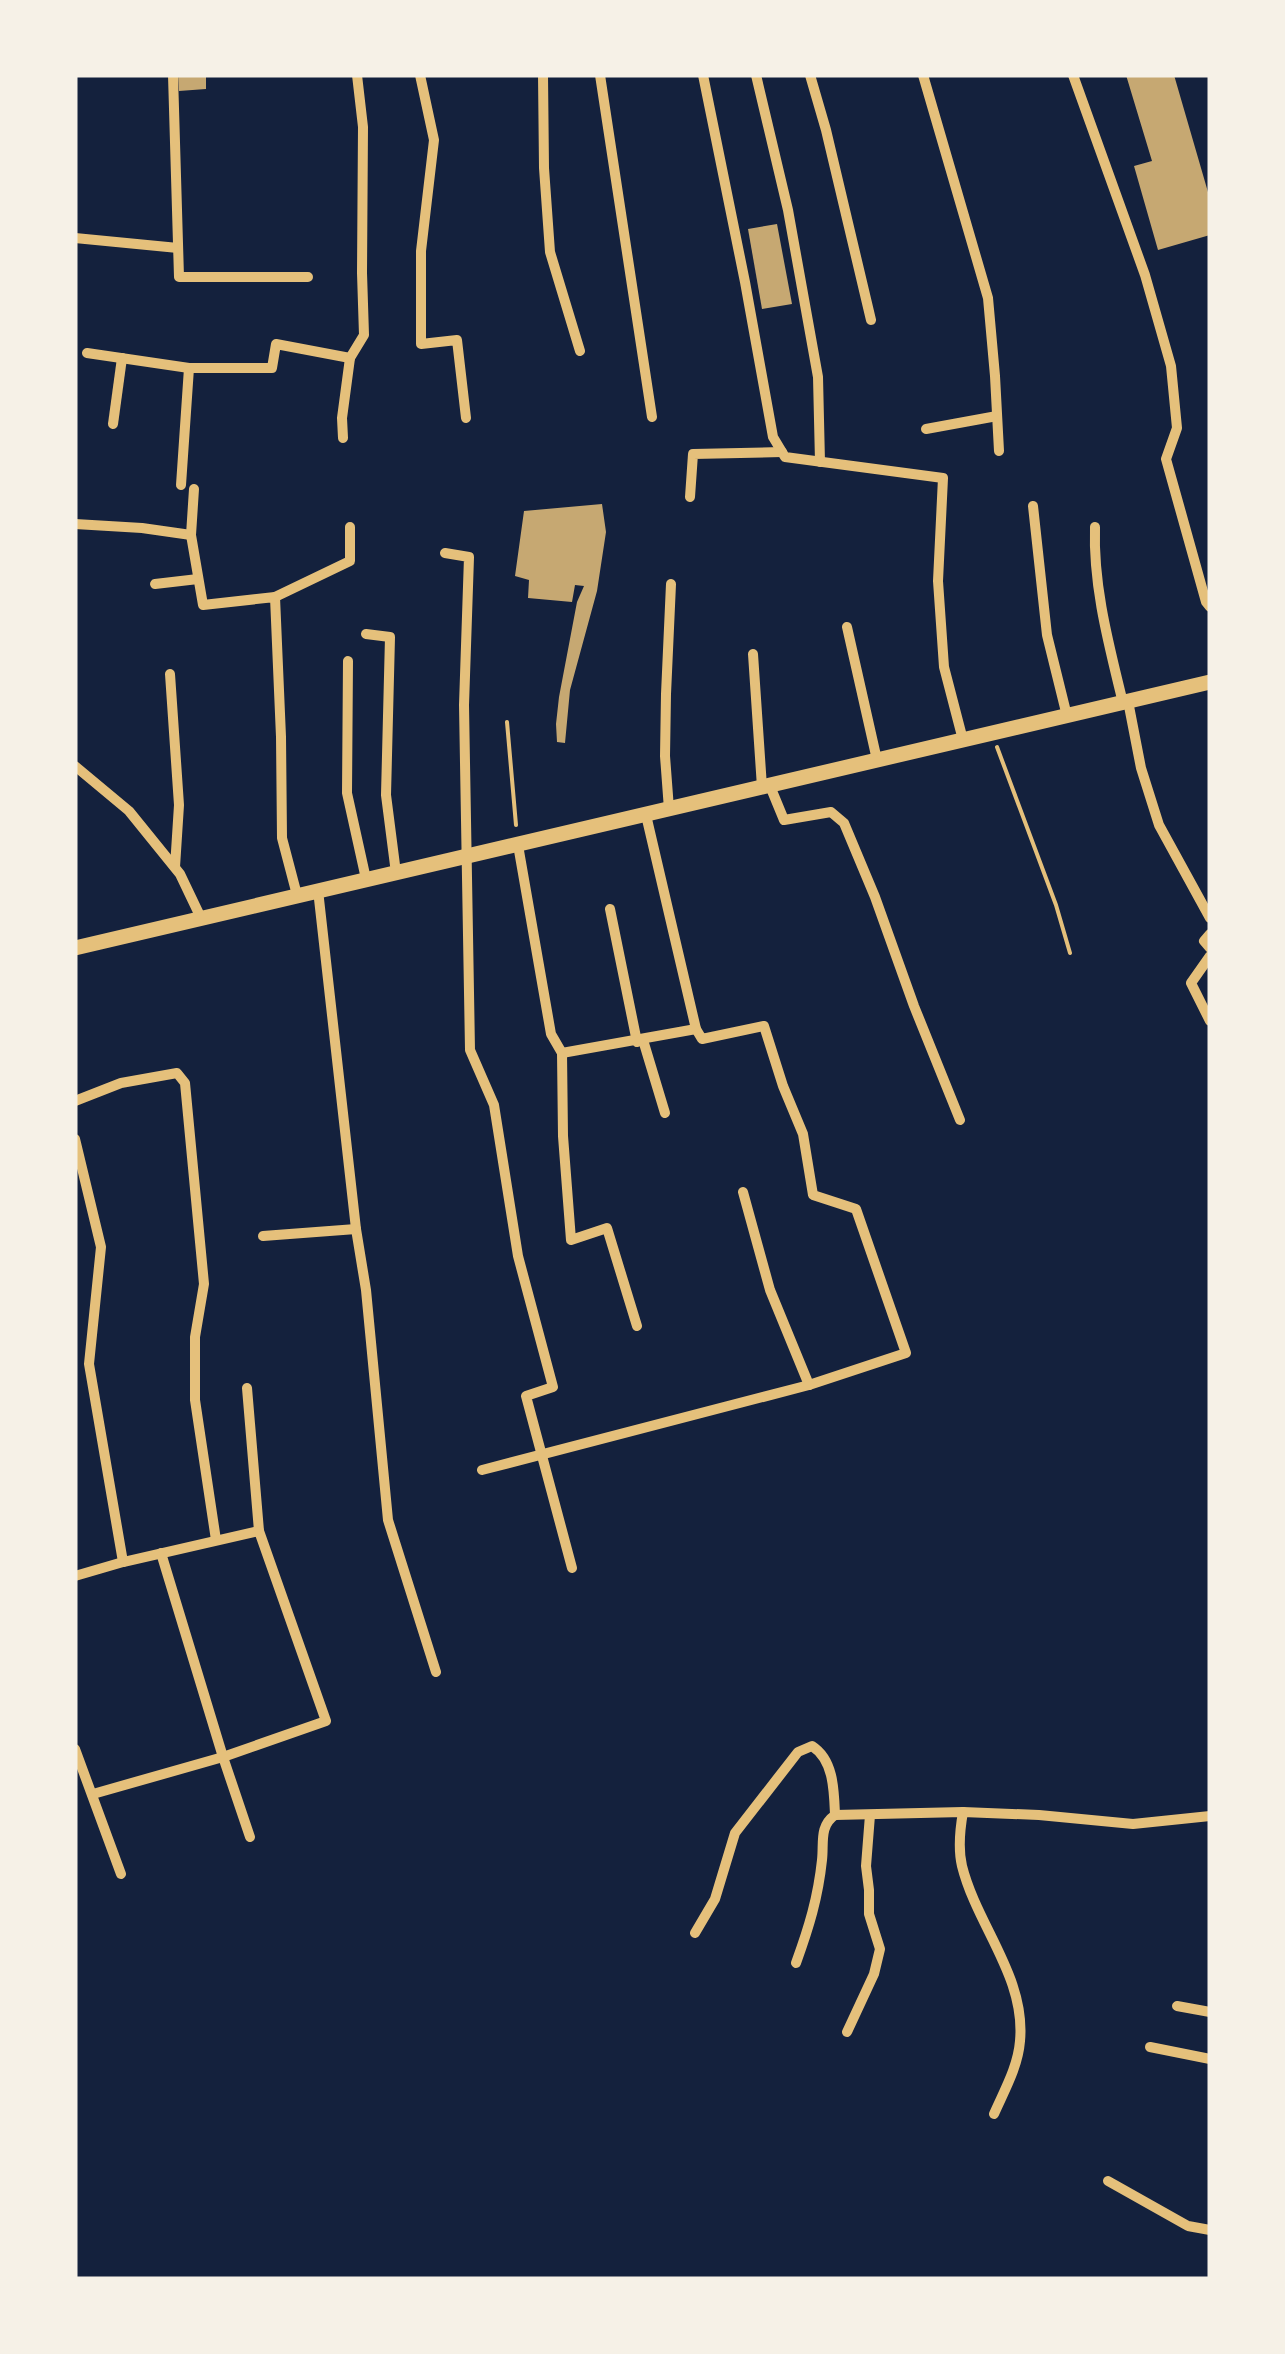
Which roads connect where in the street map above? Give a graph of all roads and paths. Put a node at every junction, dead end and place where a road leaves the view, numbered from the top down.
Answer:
1 (173, 75) edge
2 (357, 75) edge
3 (420, 75) edge
4 (543, 75) edge
5 (600, 75) edge
6 (703, 75) edge
7 (756, 75) edge
8 (810, 75) edge
9 (923, 75) edge
10 (1073, 75) edge
11 (75, 238) edge
12 (178, 248) junction
13 (308, 277) dead end
14 (870, 320) dead end
15 (580, 351) dead end
16 (86, 353) dead end
17 (122, 358) junction
18 (350, 358) junction
19 (188, 368) junction
20 (997, 416) junction
21 (652, 417) dead end
22 (466, 418) dead end
23 (113, 424) dead end
24 (926, 429) dead end
25 (344, 438) dead end
26 (999, 451) dead end
27 (782, 452) junction
28 (820, 462) junction
29 (181, 485) dead end
30 (194, 489) dead end
31 (690, 497) dead end
32 (1033, 506) dead end
33 (75, 524) edge
34 (350, 527) dead end
35 (1095, 527) dead end
36 (191, 535) junction
37 (445, 553) dead end
38 (198, 579) junction
39 (155, 584) dead end
40 (671, 584) dead end
41 (274, 597) junction
42 (1210, 607) edge
43 (847, 627) dead end
44 (366, 634) dead end
45 (753, 654) dead end
46 (348, 660) dead end
47 (170, 674) dead end
48 (1210, 682) edge
49 (1125, 702) junction
50 (1067, 716) junction
51 (507, 722) dead end
52 (991, 733) junction
53 (963, 740) junction
54 (877, 760) junction
55 (75, 766) edge
56 (766, 786) junction
57 (668, 810) junction
58 (646, 815) junction
59 (518, 845) junction
60 (468, 856) junction
61 (175, 868) junction
62 (396, 873) junction
63 (366, 879) junction
64 (318, 890) junction
65 (297, 895) junction
66 (610, 909) dead end
67 (201, 918) junction
68 (1210, 918) edge
69 (1210, 934) edge
70 (75, 948) edge
71 (1210, 948) edge
72 (1070, 953) dead end
73 (1210, 956) edge
74 (1210, 1021) edge
75 (696, 1029) junction
76 (640, 1041) junction
77 (562, 1054) junction
78 (75, 1101) edge
79 (665, 1113) dead end
80 (960, 1120) dead end
81 (75, 1139) edge
82 (742, 1192) dead end
83 (356, 1229) junction
84 (263, 1236) dead end
85 (638, 1326) dead end
86 (75, 1362) edge
87 (89, 1364) junction
88 (810, 1386) junction
89 (247, 1388) dead end
90 (543, 1456) junction
91 (482, 1470) dead end
92 (258, 1532) junction
93 (216, 1540) junction
94 (161, 1553) junction
95 (123, 1562) junction
96 (572, 1568) dead end
97 (75, 1576) edge
98 (436, 1672) dead end
99 (75, 1749) edge
100 (223, 1757) junction
101 (75, 1791) edge
102 (90, 1791) junction
103 (963, 1812) junction
104 (835, 1815) junction
105 (870, 1815) junction
106 (1210, 1816) edge
107 (250, 1837) dead end
108 (121, 1874) dead end
109 (695, 1933) dead end
110 (796, 1963) dead end
111 (1176, 2006) dead end
112 (1210, 2012) edge
113 (847, 2032) dead end
114 (1150, 2047) dead end
115 (1210, 2058) edge
116 (994, 2114) dead end
117 (1108, 2182) dead end
118 (1210, 2230) edge

1 - 12 street
2 - 18 street
3 - 22 street
4 - 15 street
5 - 21 street
6 - 27 street
7 - 28 street
8 - 14 street
9 - 20 street
10 - 42 street
11 - 12 street
12 - 13 street
16 - 17 street
17 - 19 street
17 - 23 street
18 - 19 street
18 - 25 street
19 - 29 street
20 - 24 street
20 - 26 street
27 - 28 street
27 - 31 street
28 - 53 street
30 - 36 street
32 - 50 street
33 - 36 street
34 - 41 street
35 - 49 street
36 - 38 street
37 - 60 street
38 - 39 street
38 - 41 street
40 - 57 street
41 - 65 street
43 - 54 street
44 - 62 street
45 - 56 street
46 - 63 street
47 - 61 street
48 - 49 main road
49 - 50 main road
49 - 68 street
50 - 52 main road
51 - 59 path
52 - 53 main road
52 - 72 path
53 - 54 main road
54 - 56 main road
55 - 61 street
56 - 57 main road
56 - 80 street
57 - 58 main road
58 - 59 main road
58 - 75 street
59 - 60 main road
59 - 77 street
60 - 62 main road
60 - 90 street
61 - 67 street
62 - 63 main road
63 - 64 main road
64 - 65 main road
64 - 83 street
65 - 67 main road
66 - 76 street
67 - 70 main road
69 - 71 street
73 - 74 street
75 - 76 street
75 - 88 street
76 - 77 street
76 - 79 street
77 - 85 street
78 - 93 street
81 - 87 street
82 - 88 street
83 - 84 street
83 - 98 street
86 - 87 street
87 - 95 street
88 - 90 street
89 - 92 street
90 - 91 street
90 - 96 street
92 - 93 street
92 - 100 street
93 - 94 street
94 - 95 street
94 - 100 street
95 - 97 street
99 - 102 street
100 - 102 street
100 - 107 street
101 - 102 street
102 - 108 street
103 - 105 street
103 - 106 street
103 - 116 street
104 - 105 street
104 - 109 street
104 - 110 street
105 - 113 street
111 - 112 street
114 - 115 street
117 - 118 street

